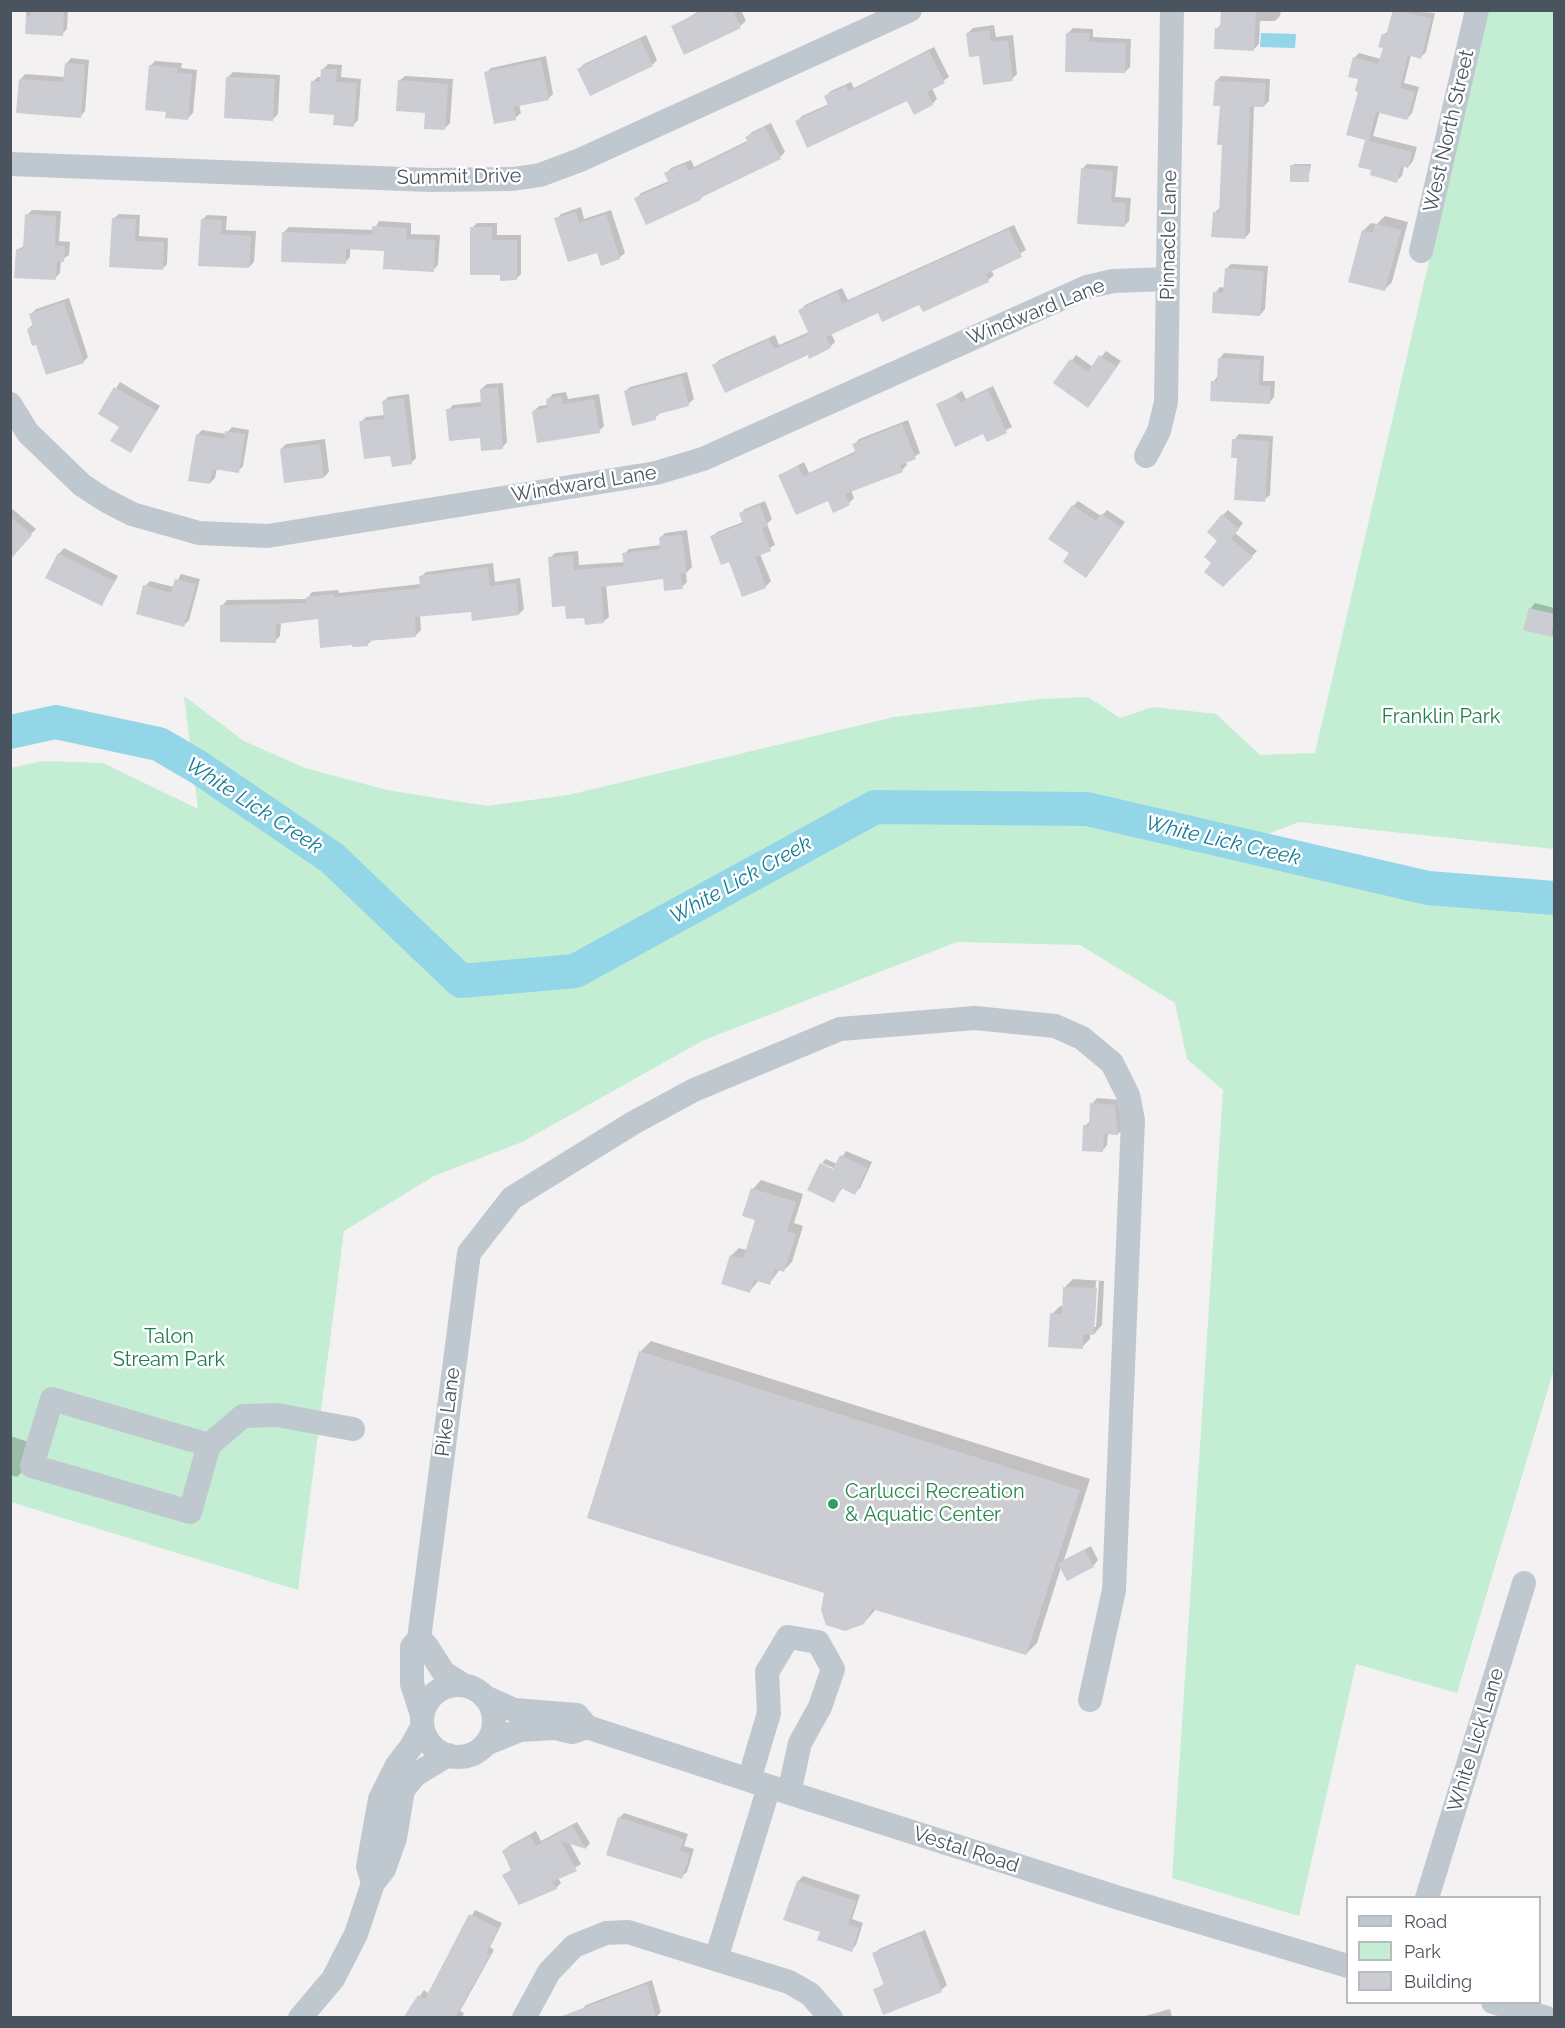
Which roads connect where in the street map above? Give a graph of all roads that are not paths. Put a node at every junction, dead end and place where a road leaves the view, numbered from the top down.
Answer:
1 (910, 10) edge
2 (1172, 10) edge
3 (1477, 10) edge
4 (10, 164) edge
5 (1421, 251) dead end
6 (1168, 279) junction
7 (10, 405) edge
8 (1146, 456) dead end
9 (353, 1429) dead end
10 (209, 1445) junction
11 (1524, 1583) dead end
12 (419, 1639) junction
13 (463, 1685) junction
14 (485, 1697) junction
15 (1090, 1700) dead end
16 (422, 1721) junction
17 (588, 1727) junction
18 (486, 1744) junction
19 (448, 1755) junction
20 (769, 1787) junction
21 (373, 1883) junction
22 (1428, 1896) edge
23 (716, 1959) junction
24 (1346, 1965) edge
25 (1500, 2004) edge
26 (300, 2018) edge
27 (524, 2018) edge
28 (831, 2018) edge
29 (1547, 2018) edge

1 - 4 street, Summit Drive
2 - 6 street, Pinnacle Lane
3 - 5 street, West North Street
6 - 7 street, Windward Lane
6 - 8 street, Pinnacle Lane
9 - 10 street
10 - 10 street
11 - 22 street, White Lick Lane
12 - 13 street
12 - 15 street, Pike Lane
12 - 16 street, Pike Lane
13 - 14 street
13 - 16 street
14 - 17 street, Vestal Road
14 - 18 street
16 - 19 street
16 - 21 street
17 - 18 street, Vestal Road
17 - 20 street, Vestal Road
18 - 19 street
19 - 21 street
20 - 20 street
20 - 23 street
20 - 24 street, Vestal Road
21 - 26 street
23 - 27 street
23 - 28 street
25 - 29 street

